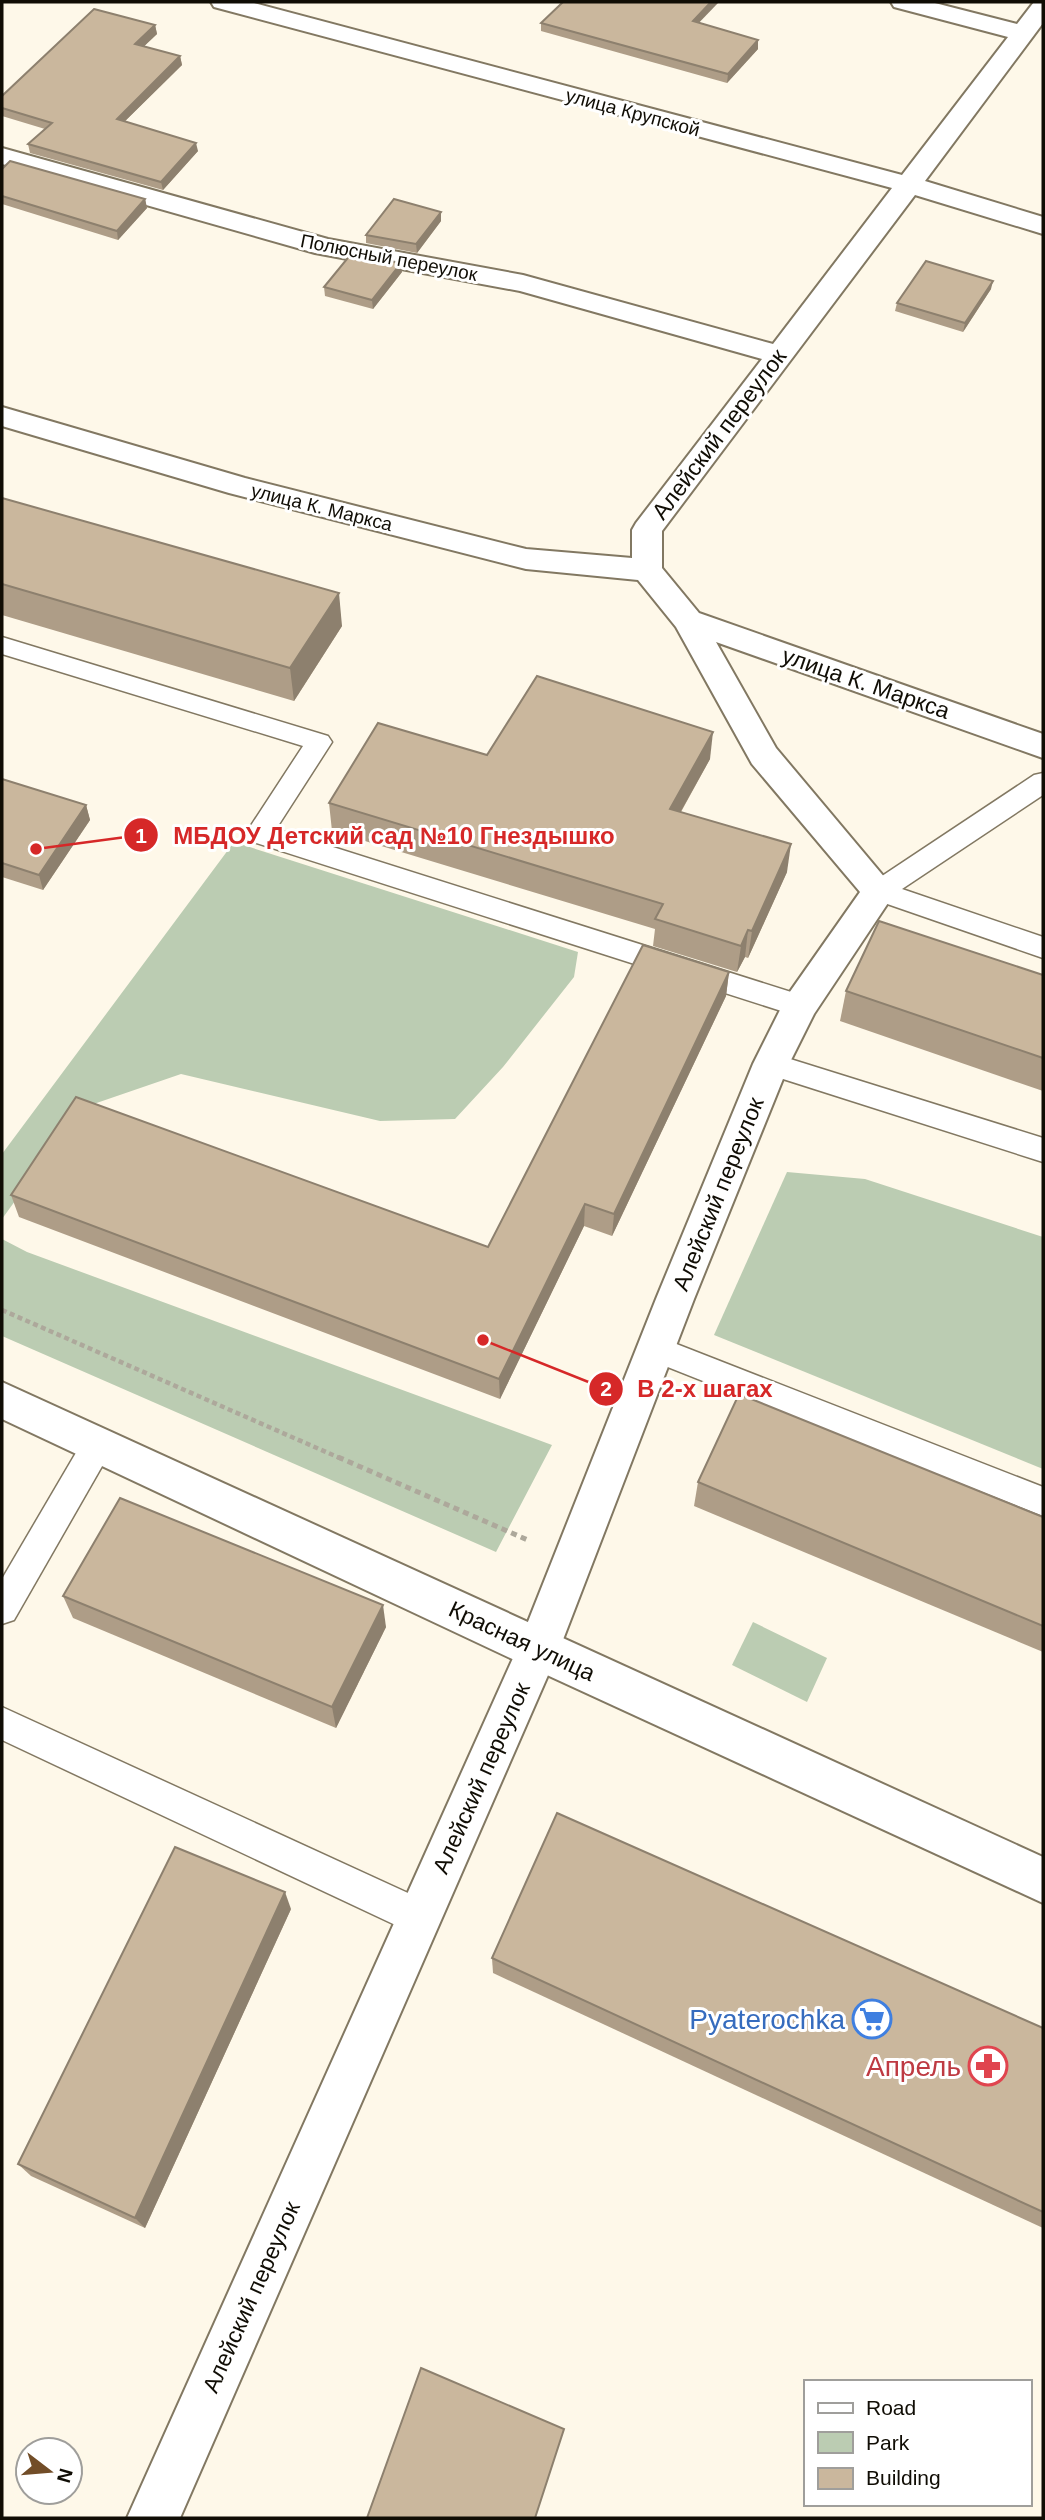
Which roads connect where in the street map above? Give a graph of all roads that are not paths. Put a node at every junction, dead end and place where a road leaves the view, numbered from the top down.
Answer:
1 (223, 2) edge
2 (903, 2) edge
3 (1043, 7) edge
4 (1021, 33) junction
5 (2, 156) edge
6 (910, 184) junction
7 (1043, 226) edge
8 (778, 354) junction
9 (2, 416) edge
10 (648, 570) junction
11 (688, 621) junction
12 (2, 645) edge
13 (1043, 746) edge
14 (1043, 782) edge
15 (879, 891) junction
16 (1043, 948) edge
17 (800, 1006) junction
18 (771, 1064) junction
19 (1043, 1150) edge
20 (656, 1349) junction
21 (2, 1400) edge
22 (98, 1444) junction
23 (1043, 1502) edge
24 (2, 1609) edge
25 (538, 1650) junction
26 (2, 1723) edge
27 (1043, 1880) edge
28 (419, 1917) junction
29 (153, 2518) edge

1 - 6 street, улица Крупской
2 - 4 street
3 - 4 street, Алейский переулок
4 - 6 street, Алейский переулок
5 - 8 street, Полюсный переулок
6 - 7 street, улица Крупской
6 - 8 street, Алейский переулок
8 - 10 street, Алейский переулок
9 - 10 street, улица К. Маркса
10 - 11 street
11 - 13 street, улица К. Маркса
11 - 15 street
12 - 17 lane
14 - 15 lane
15 - 16 lane
15 - 17 street, Алейский переулок
17 - 18 street, Алейский переулок
18 - 19 lane
18 - 20 street, Алейский переулок
20 - 23 lane
20 - 25 street, Алейский переулок
21 - 22 street, Красная улица
22 - 24 lane
22 - 25 street, Красная улица
25 - 27 street, Красная улица
25 - 28 street, Алейский переулок
26 - 28 lane
28 - 29 street, Алейский переулок

